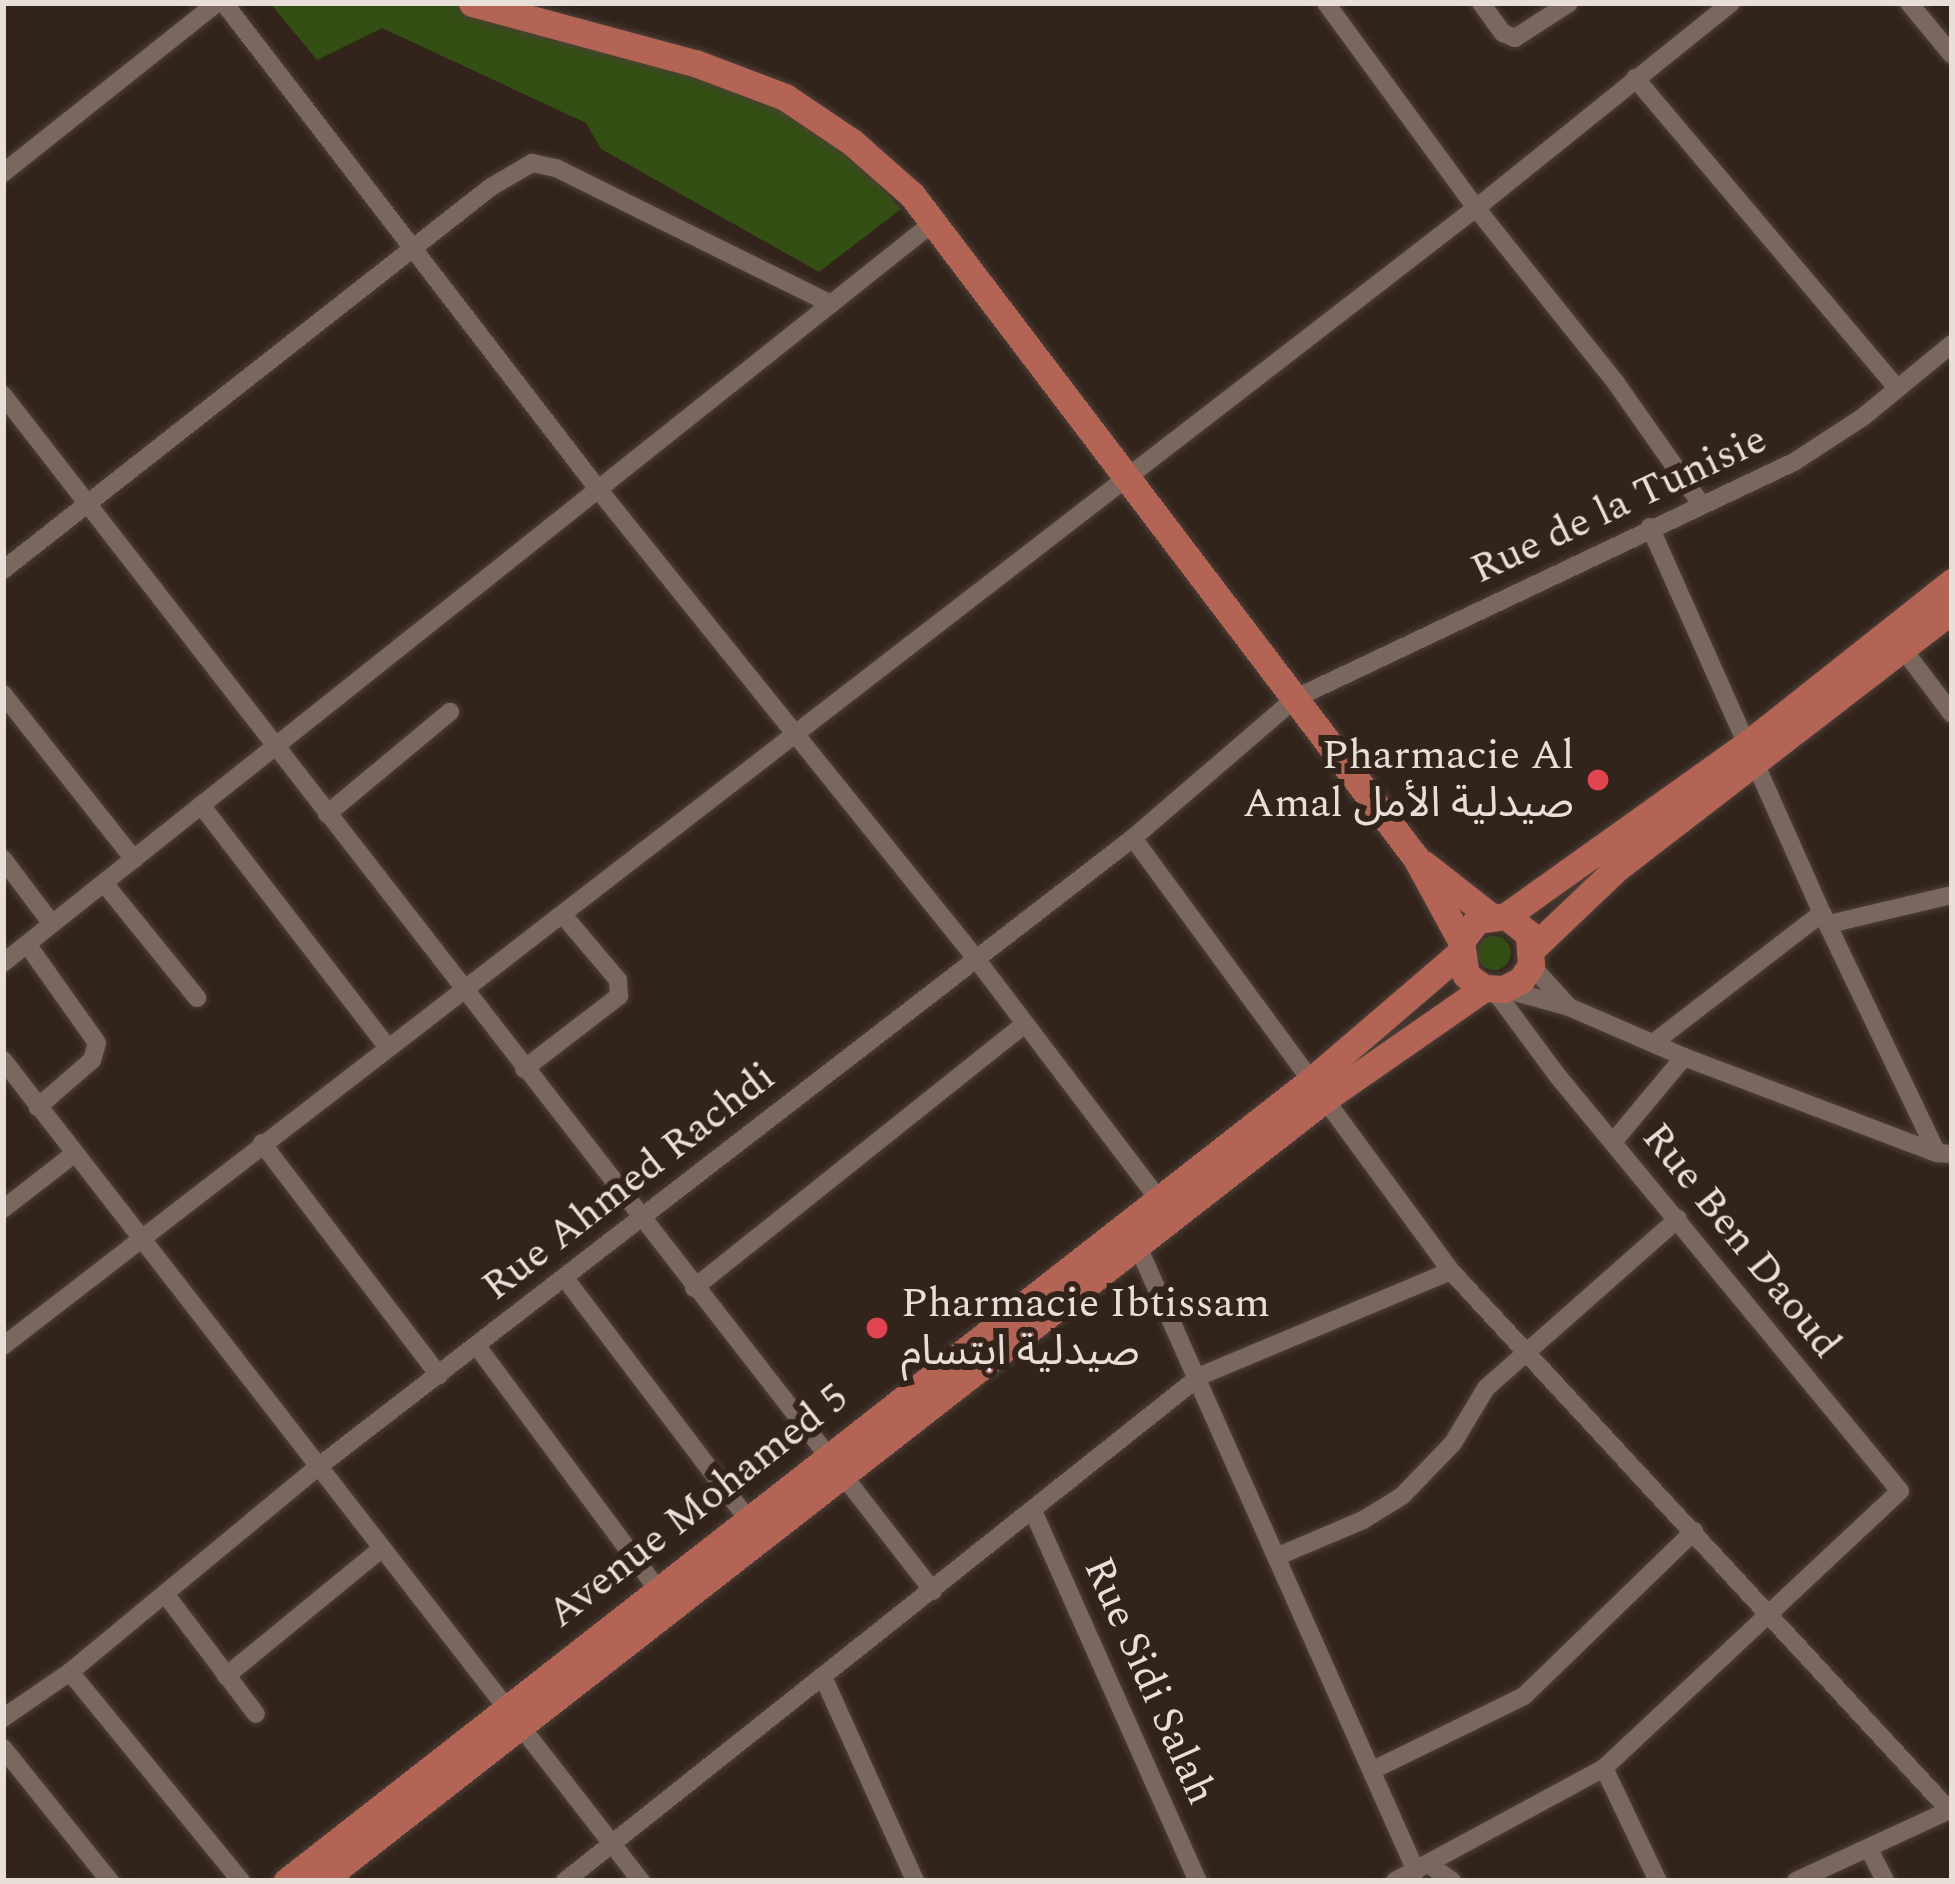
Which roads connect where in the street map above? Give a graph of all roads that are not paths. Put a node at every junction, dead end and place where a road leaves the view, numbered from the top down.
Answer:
1 (220, 3) edge
2 (472, 3) edge
3 (1326, 3) edge
4 (1481, 3) edge
5 (1569, 3) edge
6 (1731, 3) edge
7 (1909, 3) edge
8 (1952, 55) edge
9 (1635, 78) junction
10 (3, 173) edge
11 (1475, 208) junction
12 (935, 221) junction
13 (415, 247) junction
14 (831, 304) junction
15 (1952, 344) edge
16 (1897, 388) junction
17 (3, 395) edge
18 (1127, 473) junction
19 (598, 489) junction
20 (1701, 504) junction
21 (86, 505) junction
22 (1650, 527) junction
23 (3, 570) edge
24 (1952, 582) edge
25 (1952, 610) edge
26 (1896, 640) junction
27 (3, 694) edge
28 (1297, 698) junction
29 (451, 712) dead end
30 (1952, 714) edge
31 (796, 731) junction
32 (274, 747) junction
33 (1755, 752) junction
34 (201, 805) junction
35 (327, 814) junction
36 (1132, 838) junction
37 (1416, 858) junction
38 (3, 859) edge
39 (134, 859) junction
40 (1610, 859) junction
41 (104, 883) junction
42 (1952, 896) edge
43 (562, 915) junction
44 (1498, 916) junction
45 (1826, 919) junction
46 (52, 924) junction
47 (27, 944) junction
48 (1460, 948) junction
49 (974, 956) junction
50 (1532, 956) junction
51 (3, 963) edge
52 (1494, 989) junction
53 (464, 993) junction
54 (196, 998) dead end
55 (1569, 1007) junction
56 (1023, 1025) junction
57 (1653, 1043) junction
58 (386, 1045) junction
59 (1684, 1057) junction
60 (3, 1060) edge
61 (524, 1069) junction
62 (1320, 1089) junction
63 (38, 1107) junction
64 (1614, 1141) junction
65 (262, 1143) junction
66 (1945, 1153) edge
67 (74, 1154) junction
68 (1166, 1208) junction
69 (3, 1209) edge
70 (642, 1219) junction
71 (1678, 1219) junction
72 (1132, 1235) junction
73 (139, 1240) junction
74 (1451, 1271) junction
75 (564, 1277) junction
76 (694, 1288) junction
77 (3, 1346) edge
78 (477, 1346) junction
79 (1523, 1353) junction
80 (439, 1375) junction
81 (1200, 1376) junction
82 (838, 1463) junction
83 (318, 1467) junction
84 (1034, 1511) junction
85 (749, 1521) junction
86 (1694, 1532) junction
87 (381, 1549) junction
88 (1276, 1557) junction
89 (932, 1591) junction
90 (166, 1595) junction
91 (667, 1602) junction
92 (1765, 1617) junction
93 (70, 1672) junction
94 (226, 1676) junction
95 (824, 1678) junction
96 (256, 1714) dead end
97 (514, 1716) junction
98 (3, 1718) edge
99 (3, 1748) edge
100 (1604, 1768) junction
101 (1373, 1770) junction
102 (1950, 1810) edge
103 (613, 1846) junction
104 (1869, 1849) junction
105 (1422, 1868) junction
106 (110, 1881) edge
107 (241, 1881) edge
108 (287, 1881) edge
109 (321, 1881) edge
110 (565, 1881) edge
111 (640, 1881) edge
112 (915, 1881) edge
113 (1198, 1881) edge
114 (1395, 1881) edge
115 (1453, 1881) edge
116 (1658, 1881) edge
117 (1796, 1881) edge
118 (1885, 1881) edge

1 - 10 street
1 - 13 street
2 - 12 main road
3 - 11 street
4 - 5 street
6 - 9 street
7 - 8 street
9 - 11 street
9 - 16 street
11 - 18 street
11 - 20 street
12 - 14 street
12 - 18 main road
13 - 14 street
13 - 19 street
13 - 21 street
14 - 19 street
15 - 16 street, Rue de la Tunisie
16 - 20 street, Rue de la Tunisie
17 - 21 street
18 - 28 main road
18 - 31 street
19 - 31 street
19 - 32 street
20 - 22 street, Rue de la Tunisie
21 - 23 street
21 - 32 street
22 - 28 street, Rue de la Tunisie
22 - 33 street
24 - 26 main road
25 - 26 main road
26 - 30 street
26 - 33 main road
27 - 39 street
28 - 36 street, Rue Ahmed Rachdi
28 - 37 main road
29 - 35 street
31 - 43 street
31 - 49 street
32 - 34 street
32 - 35 street
33 - 40 main road
33 - 45 street
34 - 39 street
34 - 58 street
35 - 53 street
36 - 49 street, Rue Ahmed Rachdi
36 - 62 street
37 - 44 main road
37 - 48 main road
38 - 46 street
39 - 41 street
40 - 44 main road
40 - 50 main road
41 - 46 street
41 - 54 street
42 - 45 street
43 - 53 street
43 - 61 street
44 - 48 main road
44 - 50 main road
45 - 57 street
45 - 66 street
46 - 47 street
47 - 51 street
47 - 63 street
48 - 52 main road
48 - 62 main road, Avenue Mohamed 5
49 - 56 street
49 - 70 street, Rue Ahmed Rachdi
50 - 52 main road
50 - 55 street
52 - 55 street
52 - 62 main road, Avenue Mohamed 5
52 - 64 street, Rue Ben Daoud
53 - 58 street
53 - 61 street
55 - 57 street
56 - 68 street
56 - 76 street
57 - 59 street
58 - 65 street
59 - 64 street
59 - 66 street
60 - 63 street
61 - 70 street
62 - 68 main road, Avenue Mohamed 5
62 - 74 street
63 - 67 street
64 - 71 street, Rue Ben Daoud
65 - 73 street
65 - 80 street
67 - 69 street
67 - 73 street
68 - 72 main road, Avenue Mohamed 5
70 - 75 street, Rue Ahmed Rachdi
70 - 76 street
71 - 79 street
71 - 92 street, Rue Ben Daoud
72 - 81 street
72 - 82 main road, Avenue Mohamed 5
73 - 77 street
73 - 83 street
74 - 79 street
74 - 81 street
75 - 78 street, Rue Ahmed Rachdi
75 - 85 street
76 - 82 street
78 - 80 street, Rue Ahmed Rachdi
78 - 91 street
79 - 86 street
79 - 88 street
80 - 83 street, Rue Ahmed Rachdi
81 - 84 street
81 - 88 street
82 - 85 main road, Avenue Mohamed 5
82 - 89 street
82 - 91 main road, Avenue Mohamed 5
83 - 87 street
83 - 90 street, Rue Ahmed Rachdi
84 - 89 street
84 - 113 street, Rue Sidi Salah
85 - 91 main road, Avenue Mohamed 5
86 - 92 street
86 - 101 street
87 - 94 street
87 - 97 street
88 - 101 street
89 - 95 street
90 - 93 street, Rue Ahmed Rachdi
90 - 94 street
91 - 97 main road, Avenue Mohamed 5
92 - 100 street
92 - 102 street
93 - 98 street, Rue Ahmed Rachdi
93 - 107 street
94 - 96 street
95 - 103 street
95 - 112 street
97 - 103 street
97 - 108 main road, Avenue Mohamed 5
97 - 109 main road, Avenue Mohamed 5
99 - 106 street
100 - 105 street
100 - 116 street
101 - 105 street
102 - 104 street
103 - 110 street
103 - 111 street
104 - 117 street
104 - 118 street
105 - 114 street
105 - 115 street

